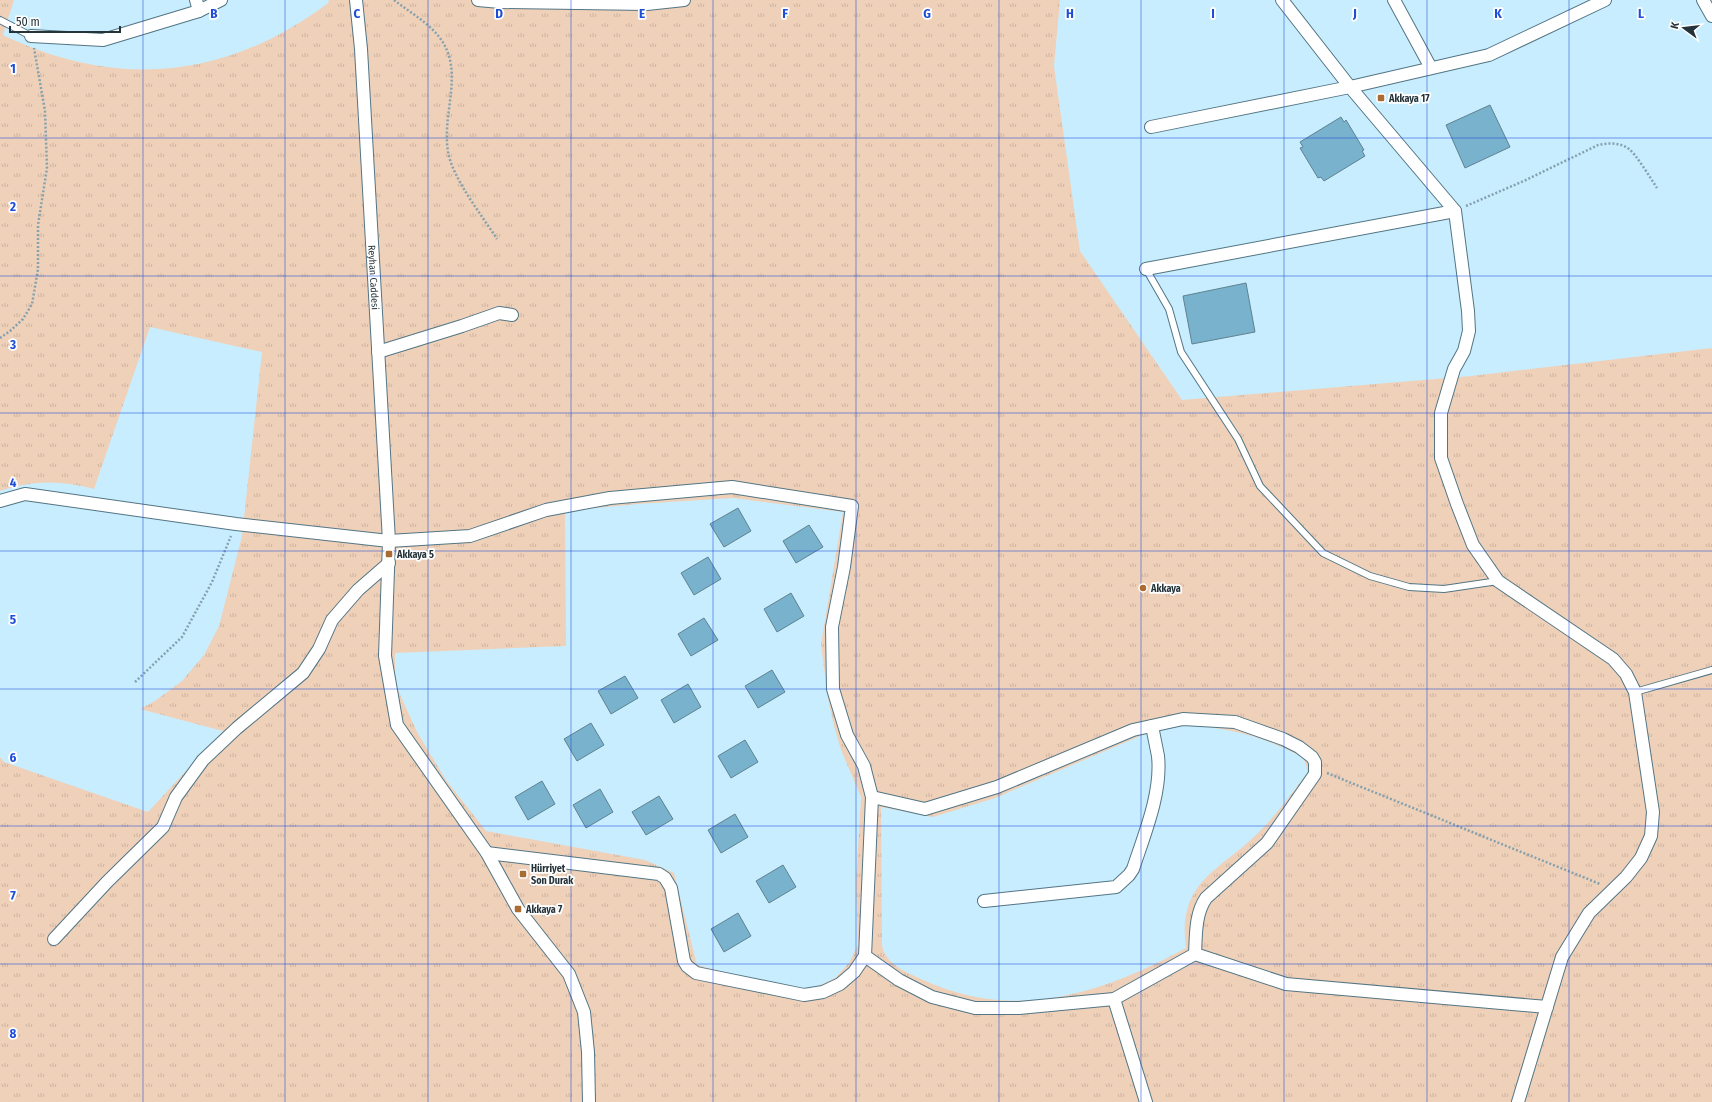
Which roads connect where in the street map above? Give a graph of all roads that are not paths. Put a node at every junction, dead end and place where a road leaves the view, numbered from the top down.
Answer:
1 (221, 0) edge
2 (356, 0) edge
3 (478, 0) edge
4 (684, 0) edge
5 (1282, 0) edge
6 (1394, 0) edge
7 (1703, 0) edge
8 (1599, 1) edge
9 (198, 5) edge
10 (1712, 16) edge
11 (0, 20) edge
12 (31, 36) joint
13 (1431, 68) junction
14 (1350, 87) junction
15 (1151, 127) dead end
16 (1455, 212) junction
17 (1146, 269) joint
18 (512, 315) dead end
19 (378, 352) junction
20 (0, 501) edge
21 (390, 541) junction
22 (389, 559) junction
23 (1498, 581) junction
24 (1712, 670) edge
25 (1636, 692) junction
26 (1152, 726) junction
27 (872, 797) junction
28 (487, 854) junction
29 (984, 901) dead end
30 (54, 939) dead end
31 (1195, 954) junction
32 (865, 956) junction
33 (1114, 999) junction
34 (1547, 1007) junction
35 (589, 1102) edge
36 (1146, 1102) edge
37 (1516, 1102) edge

1 - 9 street
2 - 19 street, Reyhan Caddesi
3 - 4 street
5 - 14 street
6 - 13 street
7 - 10 street
8 - 13 street
9 - 12 street
11 - 12 lane
13 - 14 street
14 - 15 street
14 - 16 street
16 - 17 street
16 - 23 street
17 - 23 lane
18 - 19 street
19 - 21 street, Reyhan Caddesi
20 - 21 street
21 - 22 street, Reyhan Caddesi
21 - 27 street
22 - 28 street, Reyhan Caddesi
22 - 30 street
23 - 25 street
24 - 25 lane
25 - 34 street
26 - 27 street
26 - 29 street
26 - 31 street
27 - 32 street
28 - 32 street
28 - 35 street, Reyhan Caddesi
31 - 33 street
31 - 34 street
32 - 33 street
33 - 36 street
34 - 37 street

